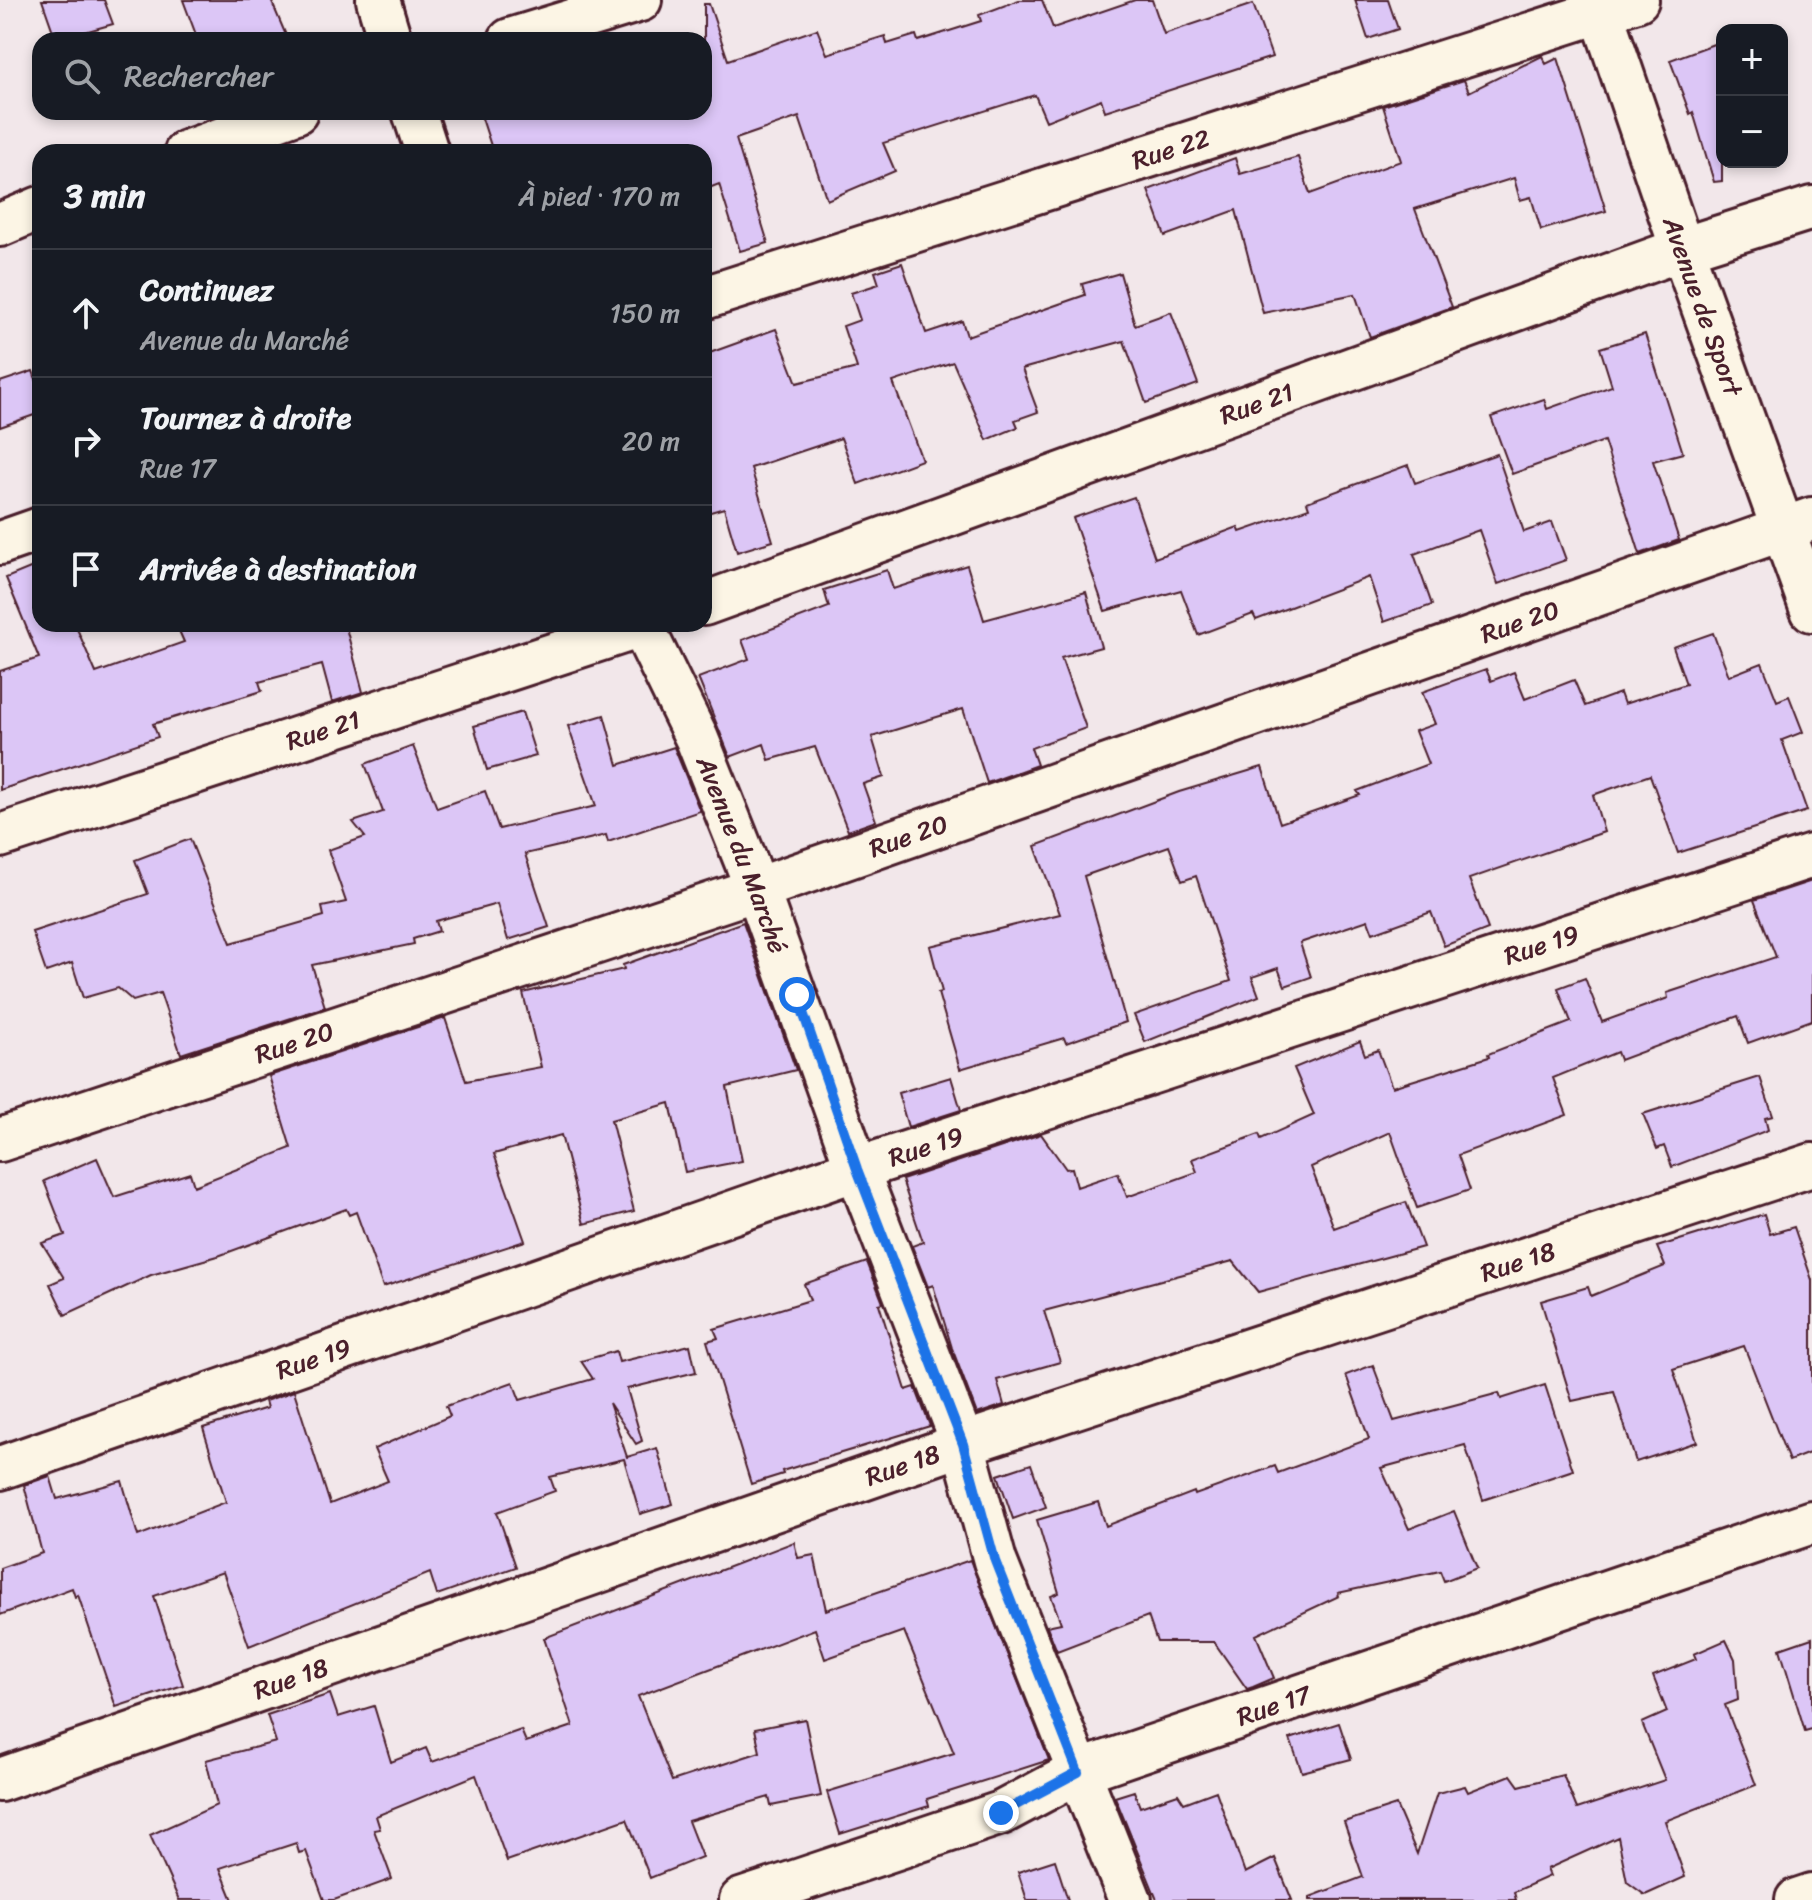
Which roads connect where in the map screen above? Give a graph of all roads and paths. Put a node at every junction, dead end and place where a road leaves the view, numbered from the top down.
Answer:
1 (378, 0) edge
2 (640, 0) edge
3 (1612, 4) edge
4 (388, 32) edge
5 (536, 32) edge
6 (274, 120) edge
7 (417, 120) edge
8 (208, 144) edge
9 (424, 144) edge
10 (1812, 208) edge
11 (32, 211) edge
12 (0, 225) edge
13 (1682, 249) junction
14 (712, 295) edge
15 (1798, 524) edge
16 (32, 532) edge
17 (0, 543) edge
18 (712, 601) edge
19 (1812, 610) edge
20 (622, 632) edge
21 (646, 632) edge
22 (0, 836) edge
23 (1812, 856) edge
24 (757, 889) junction
25 (0, 1140) edge
26 (1812, 1165) edge
27 (857, 1169) junction
28 (963, 1444) junction
29 (0, 1468) edge
30 (1812, 1522) edge
31 (1078, 1772) junction
32 (0, 1780) edge
33 (1812, 1895) edge
34 (741, 1900) edge
35 (1130, 1900) edge
36 (1797, 1900) edge

1 - 4 street
2 - 5 street
3 - 13 street, Avenue de Sport
3 - 14 street, Rue 22
6 - 8 street
7 - 9 street
10 - 13 street, Rue 21
11 - 12 street
13 - 15 street, Avenue de Sport
13 - 18 street, Rue 21
15 - 19 street, Avenue de Sport
15 - 24 street, Rue 20
16 - 17 street
20 - 22 street, Rue 21
21 - 24 street, Avenue du Marché
23 - 27 street, Rue 19
24 - 25 street, Rue 20
24 - 27 street, Avenue du Marché
26 - 28 street, Rue 18
27 - 28 street, Avenue du Marché
27 - 29 street, Rue 19
28 - 31 street, Avenue du Marché
28 - 32 street, Rue 18
30 - 31 street, Rue 17
31 - 34 street, Rue 17
31 - 35 street, Avenue du Marché
33 - 36 street

